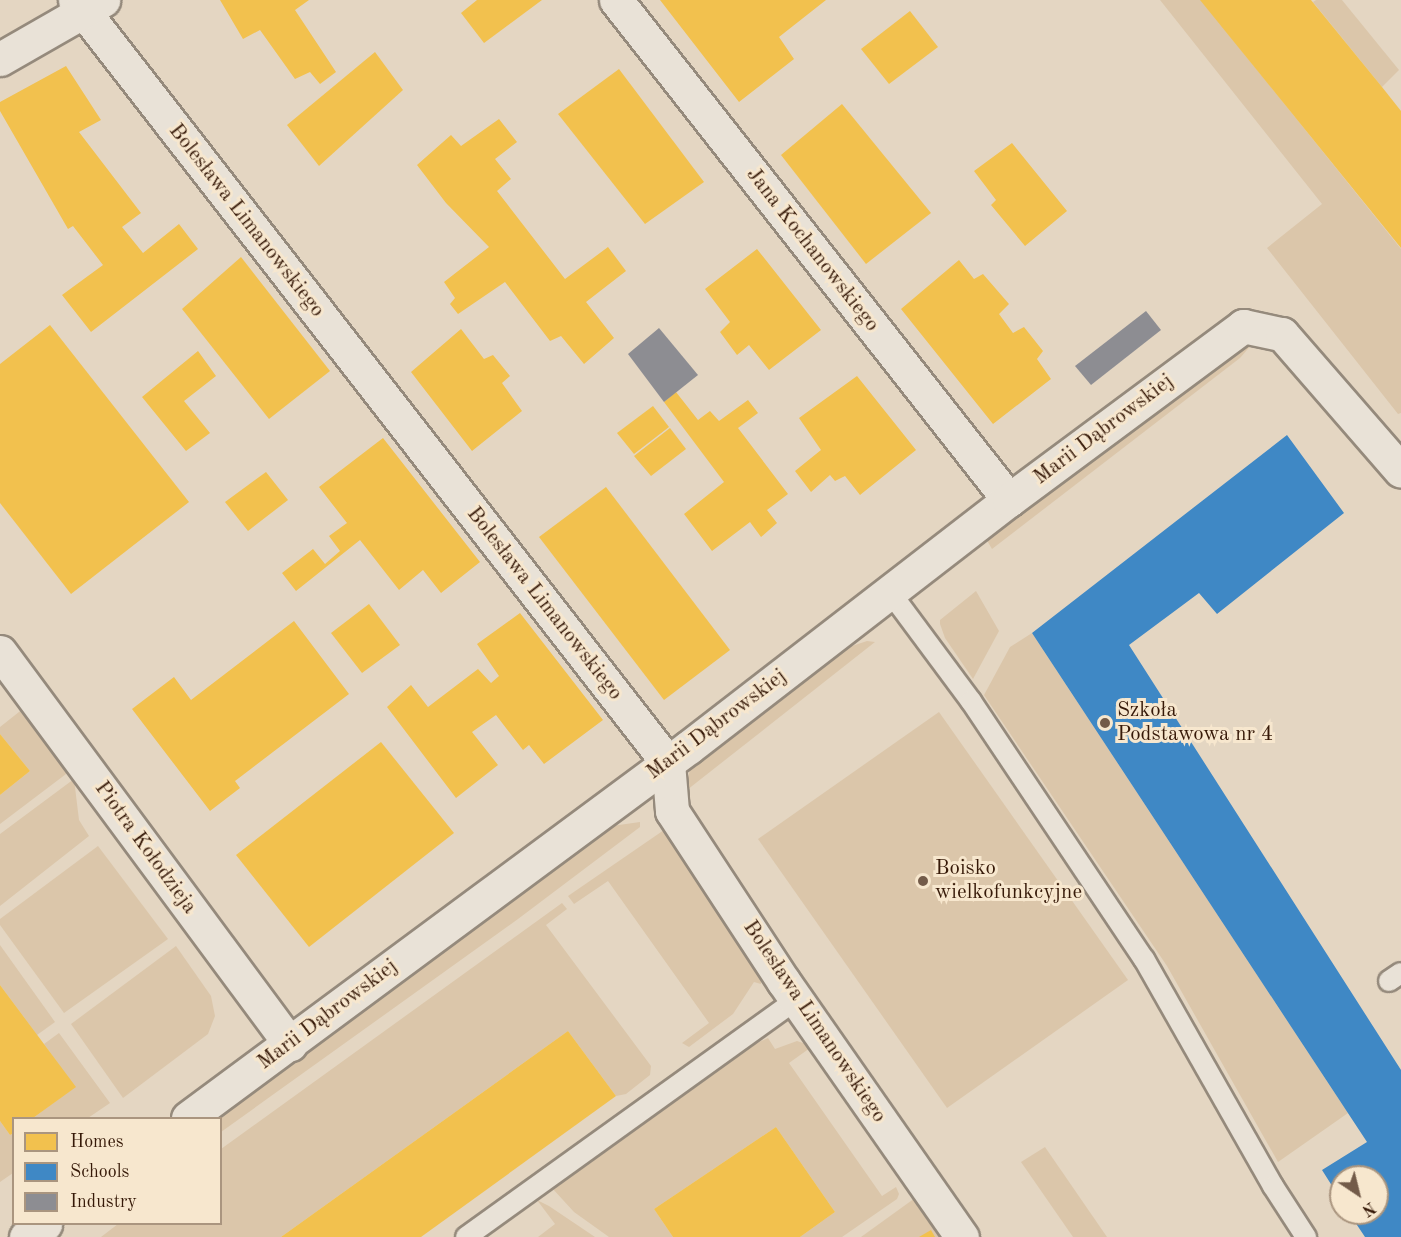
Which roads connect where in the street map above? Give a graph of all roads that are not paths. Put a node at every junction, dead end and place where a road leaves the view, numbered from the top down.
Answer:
1 (616, 0) edge
2 (87, 4) edge
3 (0, 59) edge
4 (1401, 471) edge
5 (1009, 500) junction
6 (890, 592) junction
7 (0, 651) edge
8 (668, 763) junction
9 (796, 1000) junction
10 (290, 1044) junction
11 (191, 1117) edge
12 (466, 1237) edge
13 (962, 1237) edge
14 (1306, 1237) edge

1 - 5 street, Jana Kochanowskiego
2 - 3 street
2 - 8 street, Bolesława Limanowskiego
4 - 5 street, Marii Dąbrowskiej
5 - 6 street, Marii Dąbrowskiej
6 - 8 street, Marii Dąbrowskiej
6 - 14 lane
7 - 10 street, Piotra Kołodzieja
8 - 9 street, Bolesława Limanowskiego
8 - 10 street, Marii Dąbrowskiej
9 - 12 lane
9 - 13 street, Bolesława Limanowskiego
10 - 11 street, Marii Dąbrowskiej

